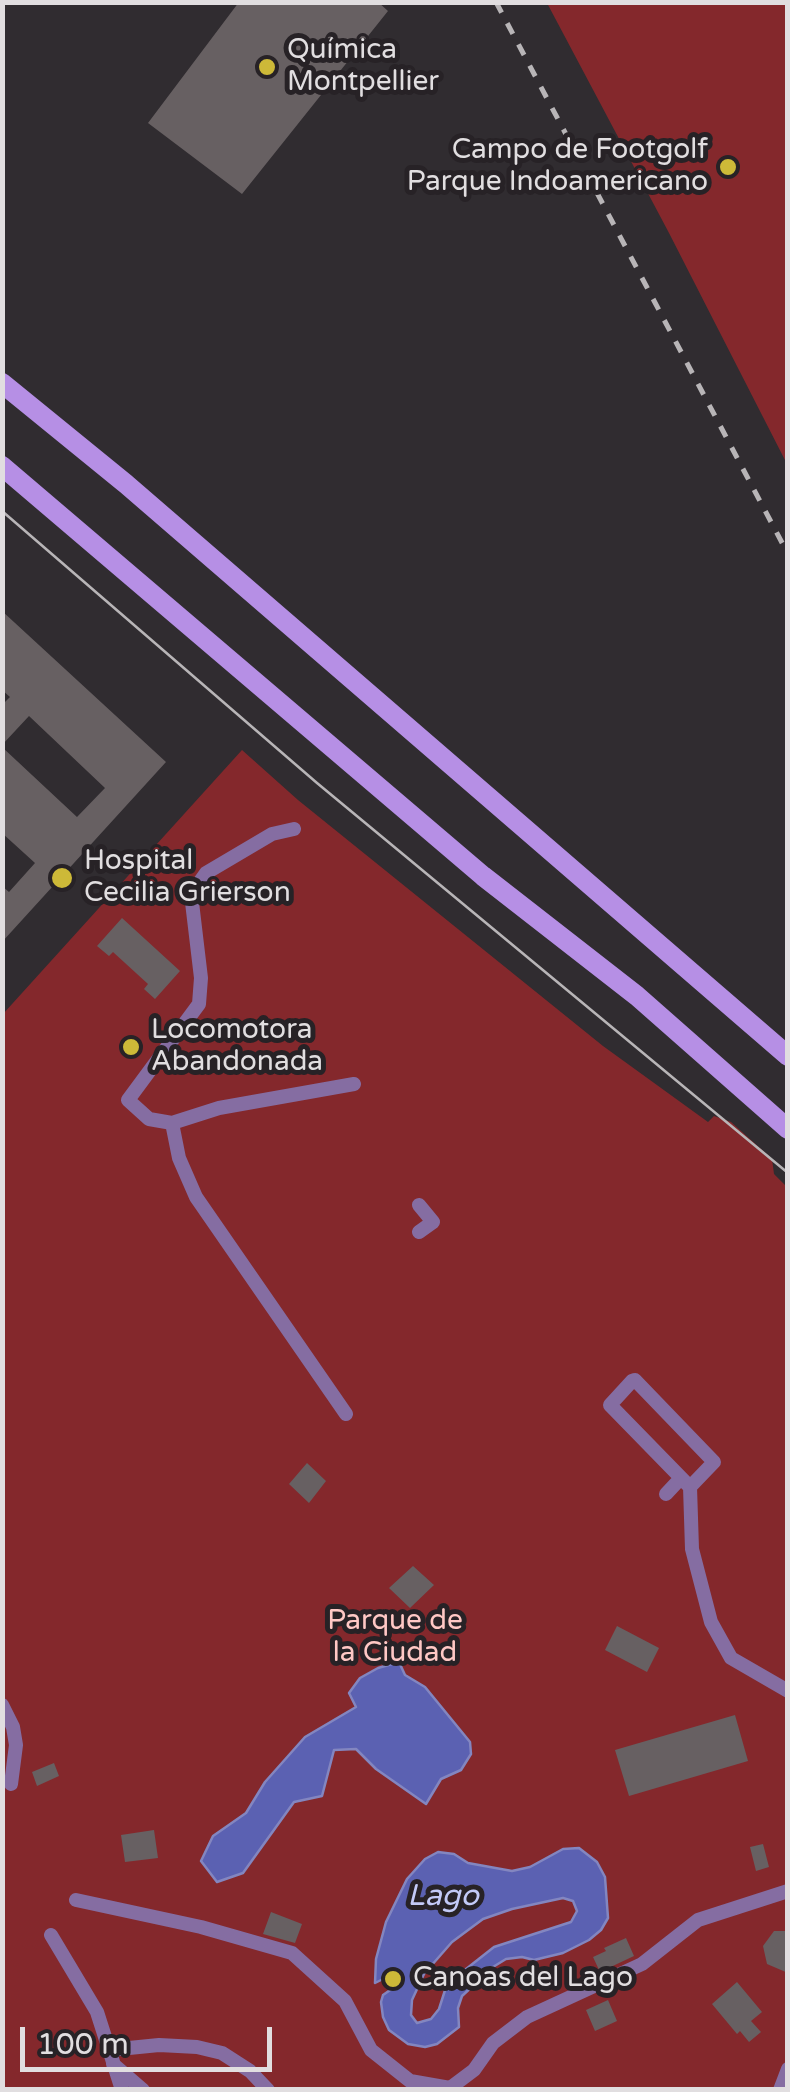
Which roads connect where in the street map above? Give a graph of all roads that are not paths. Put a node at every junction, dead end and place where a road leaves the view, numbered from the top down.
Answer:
1 (2, 383) edge
2 (2, 466) edge
3 (294, 828) dead end
4 (788, 1056) edge
5 (354, 1084) dead end
6 (172, 1124) junction
7 (788, 1129) edge
8 (419, 1205) dead end
9 (419, 1232) dead end
10 (346, 1414) dead end
11 (685, 1483) junction
12 (666, 1494) dead end
13 (788, 1691) edge
14 (2, 1705) edge
15 (11, 1784) dead end
16 (788, 1891) edge
17 (76, 1900) dead end
18 (51, 1936) dead end
19 (111, 2057) junction
20 (788, 2069) edge
21 (122, 2090) edge
22 (143, 2090) edge
23 (268, 2090) edge
24 (780, 2090) edge

1 - 4 main road
2 - 7 main road
3 - 6 street
5 - 6 street
6 - 10 street
8 - 9 street
11 - 11 street
11 - 12 street
11 - 13 street
14 - 15 street
16 - 17 street
18 - 19 street
19 - 21 street
19 - 22 street
19 - 23 street
20 - 24 street

